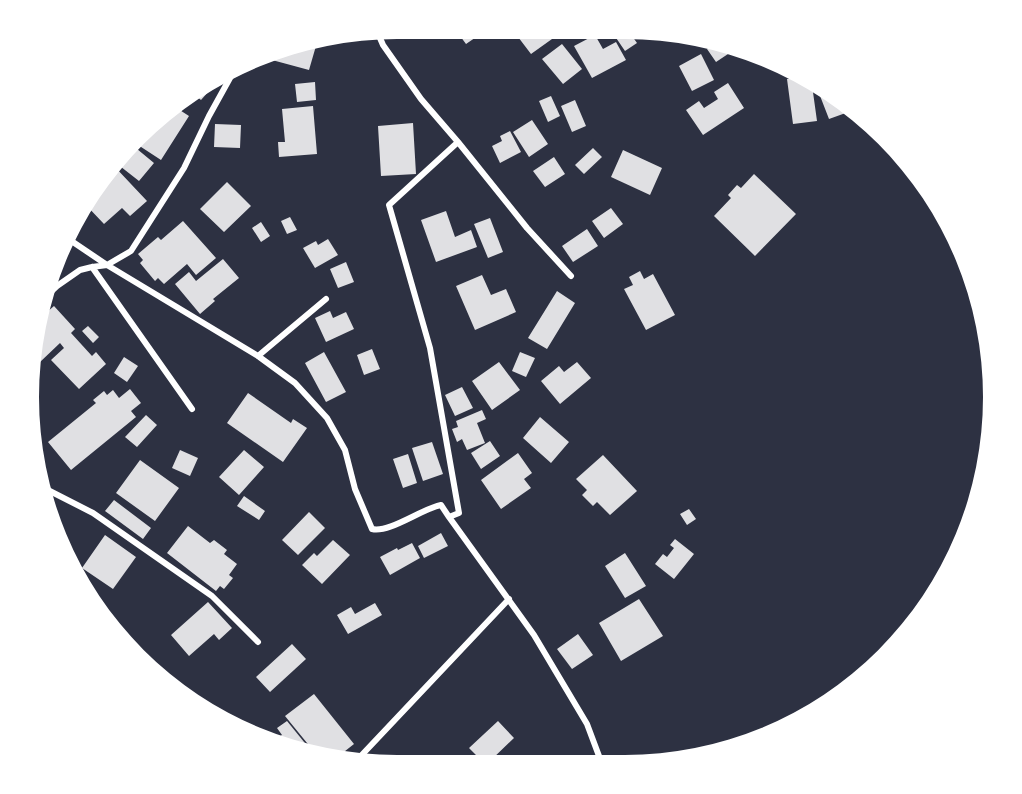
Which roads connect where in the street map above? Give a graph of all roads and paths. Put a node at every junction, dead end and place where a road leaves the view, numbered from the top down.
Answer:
1 (381, 40) edge
2 (228, 82) edge
3 (458, 142) junction
4 (74, 243) edge
5 (107, 265) junction
6 (92, 267) junction
7 (571, 276) dead end
8 (57, 286) edge
9 (326, 299) dead end
10 (258, 356) junction
11 (192, 409) dead end
12 (52, 492) edge
13 (449, 517) junction
14 (509, 599) junction
15 (258, 642) dead end
16 (364, 753) edge
17 (598, 755) edge

1 - 3 street
2 - 5 street
3 - 7 street
3 - 13 street
4 - 5 street
5 - 6 street
5 - 10 street
6 - 8 street
6 - 11 street
9 - 10 street
10 - 13 street
12 - 15 street
13 - 14 street
14 - 16 street
14 - 17 street

